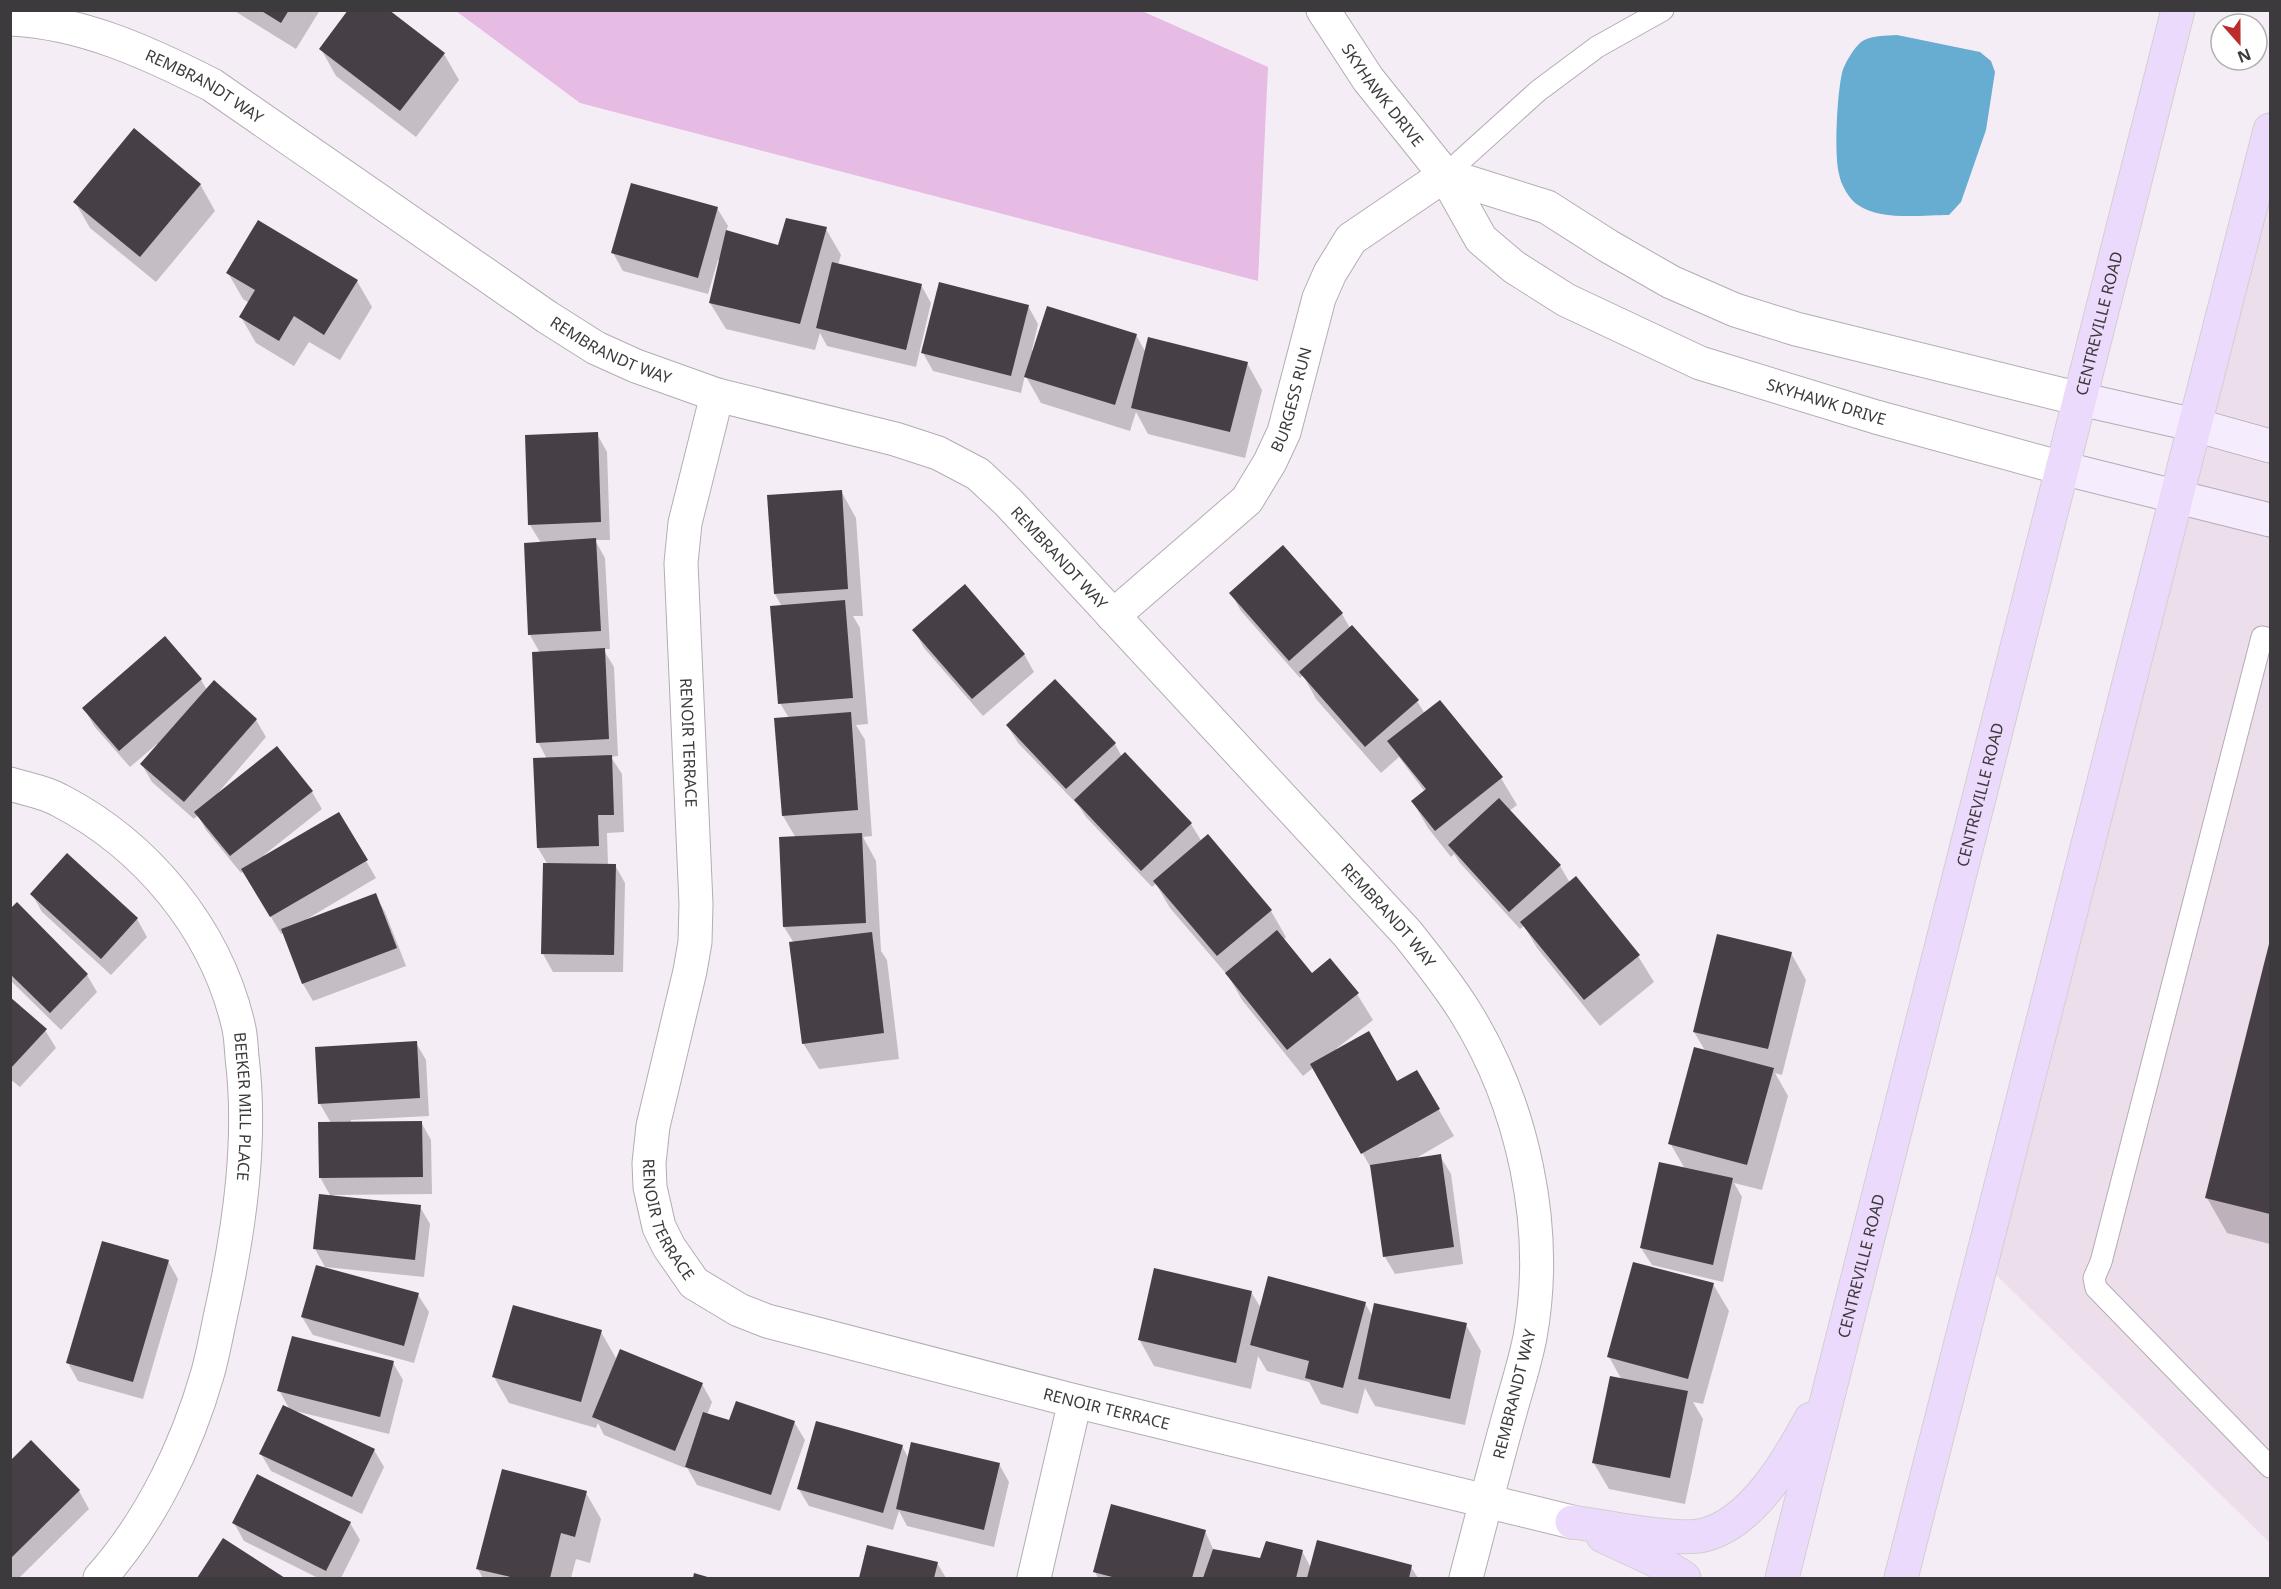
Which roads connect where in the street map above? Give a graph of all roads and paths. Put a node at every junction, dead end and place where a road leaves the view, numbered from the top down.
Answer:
1 (1323, 10) edge
2 (1663, 10) edge
3 (2178, 10) edge
4 (10, 19) edge
5 (2271, 130) edge
6 (1445, 175) junction
7 (717, 394) junction
8 (2080, 399) junction
9 (2196, 425) junction
10 (2271, 446) edge
11 (2062, 468) junction
12 (2178, 497) junction
13 (2271, 520) edge
14 (1113, 616) junction
15 (2271, 639) edge
16 (10, 784) edge
17 (1833, 1379) junction
18 (1076, 1401) junction
19 (2271, 1467) edge
20 (1486, 1501) junction
21 (1572, 1522) junction
22 (100, 1578) edge
23 (1034, 1578) edge
24 (1466, 1578) edge
25 (1684, 1578) edge
26 (1782, 1578) edge
27 (1901, 1578) edge

1 - 6 street, SKYHAWK DRIVE
2 - 6 lane
3 - 8 main road, CENTREVILLE ROAD
4 - 7 street, REMBRANDT WAY
5 - 9 main road
6 - 8 street
6 - 11 street, SKYHAWK DRIVE
6 - 14 street, BURGESS RUN
7 - 14 street, REMBRANDT WAY
7 - 18 street, RENOIR TERRACE
8 - 9 street
8 - 11 main road, CENTREVILLE ROAD
9 - 10 street
9 - 12 main road
11 - 12 street, SKYHAWK DRIVE
11 - 17 main road, CENTREVILLE ROAD
12 - 13 street, SKYHAWK DRIVE
12 - 27 main road
14 - 20 street, REMBRANDT WAY
15 - 19 lane
16 - 22 street, BEEKER MILL PLACE
17 - 21 main road
17 - 26 main road, CENTREVILLE ROAD
18 - 20 street, RENOIR TERRACE
18 - 23 street
20 - 21 street, RENOIR TERRACE
20 - 24 street, REMBRANDT WAY
21 - 25 main road

